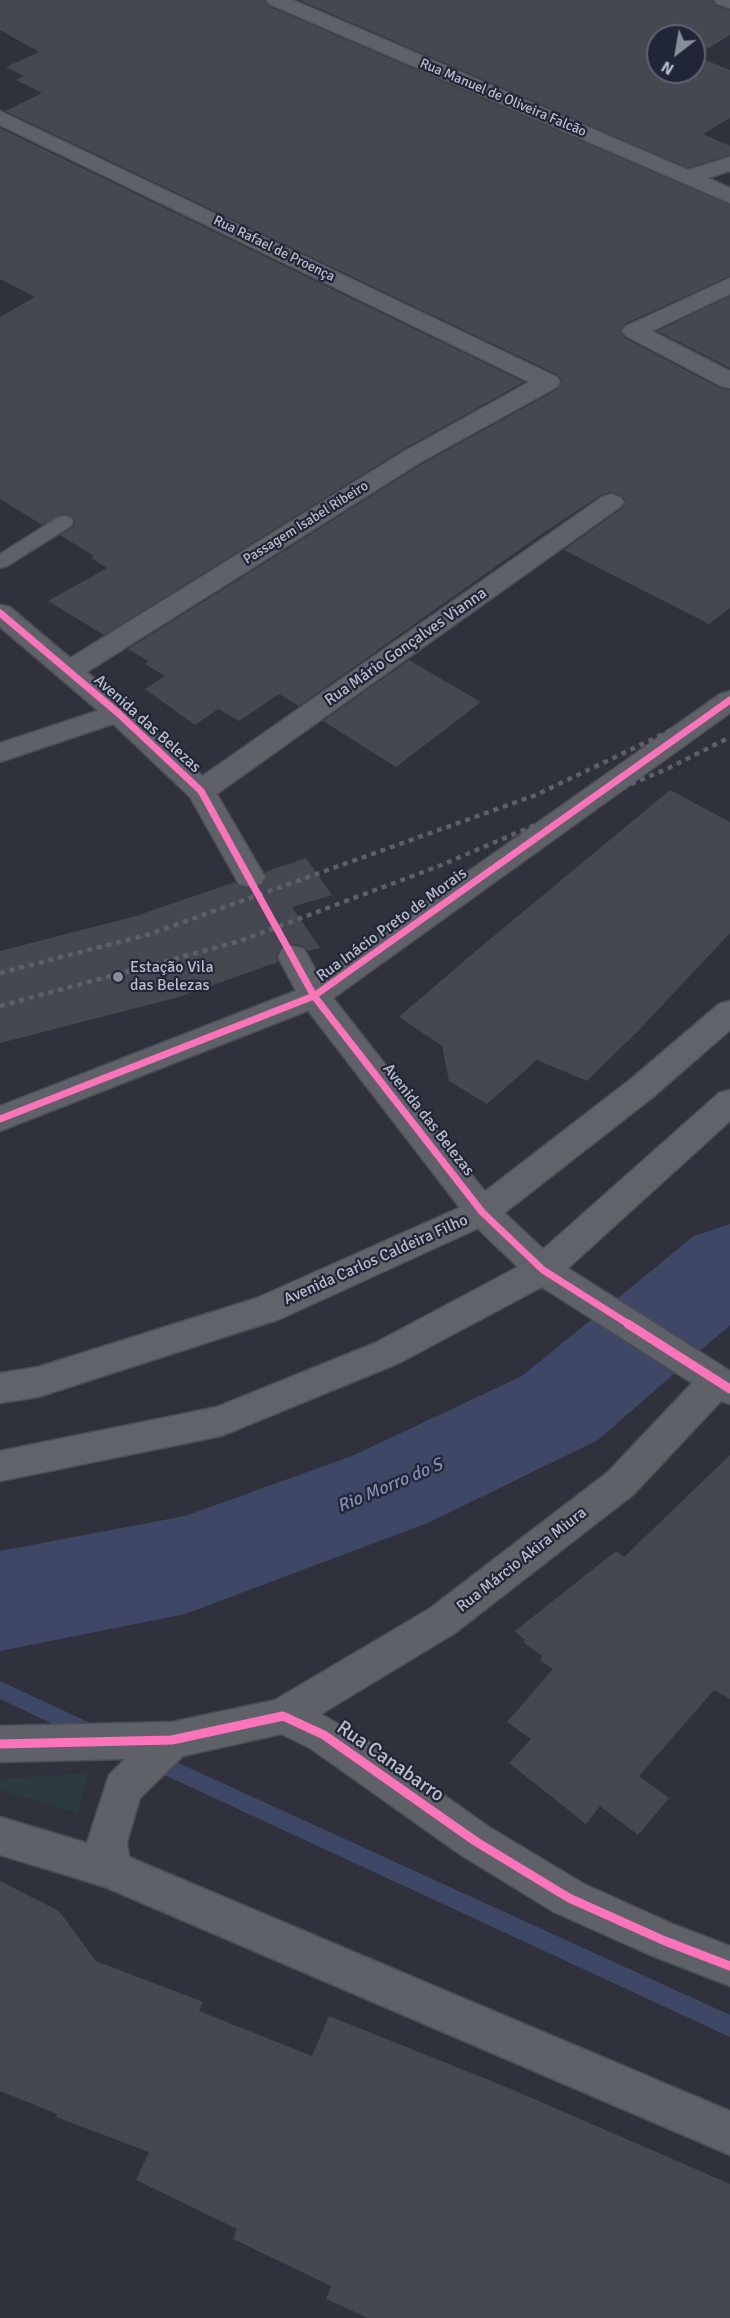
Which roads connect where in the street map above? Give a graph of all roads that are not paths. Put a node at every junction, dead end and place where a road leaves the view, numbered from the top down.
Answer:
1 (276, 0) edge
2 (724, 0) edge
3 (730, 2) edge
4 (0, 117) edge
5 (730, 165) edge
6 (688, 177) junction
7 (730, 196) edge
8 (730, 285) edge
9 (730, 381) edge
10 (548, 382) joint
11 (610, 502) dead end
12 (64, 522) dead end
13 (0, 562) edge
14 (0, 613) edge
15 (69, 671) junction
16 (730, 700) edge
17 (118, 713) junction
18 (0, 753) edge
19 (201, 791) junction
20 (250, 877) tunnel mouth
21 (293, 957) tunnel mouth
22 (314, 996) junction
23 (730, 1012) edge
24 (730, 1102) edge
25 (0, 1119) edge
26 (482, 1212) junction
27 (543, 1270) junction
28 (726, 1378) edge
29 (0, 1388) edge
30 (0, 1466) edge
31 (283, 1716) junction
32 (172, 1740) junction
33 (0, 1744) edge
34 (0, 1836) edge
35 (109, 1869) junction
36 (730, 1966) edge
37 (730, 2133) edge

1 - 6 street, Rua Manuel de Oliveira Falcão
2 - 3 street
4 - 10 street, Rua Rafael de Proença
5 - 6 street
6 - 7 street, Rua Manuel de Oliveira Falcão
8 - 9 street
10 - 15 street, Passagem Isabel Ribeiro
11 - 19 street, Rua Mário Gonçalves Vianna
12 - 13 lane
14 - 15 street, Avenida das Belezas
15 - 17 street, Avenida das Belezas
16 - 22 street, Rua Inácio Preto de Morais
17 - 18 street
17 - 19 street, Avenida das Belezas
19 - 20 street, Avenida das Belezas
21 - 22 street, Avenida das Belezas
22 - 25 street, Rua Inácio Preto de Morais
22 - 26 street, Avenida das Belezas
23 - 26 main road, Avenida Carlos Caldeira Filho
24 - 27 main road
26 - 27 street, Avenida das Belezas
26 - 29 main road, Avenida Carlos Caldeira Filho
27 - 28 street, Avenida das Belezas
27 - 30 main road
28 - 31 street, Rua Márcio Akira Miura
31 - 32 street
31 - 36 street, Rua Canabarro
32 - 33 street
32 - 35 street
34 - 35 street
35 - 37 street

